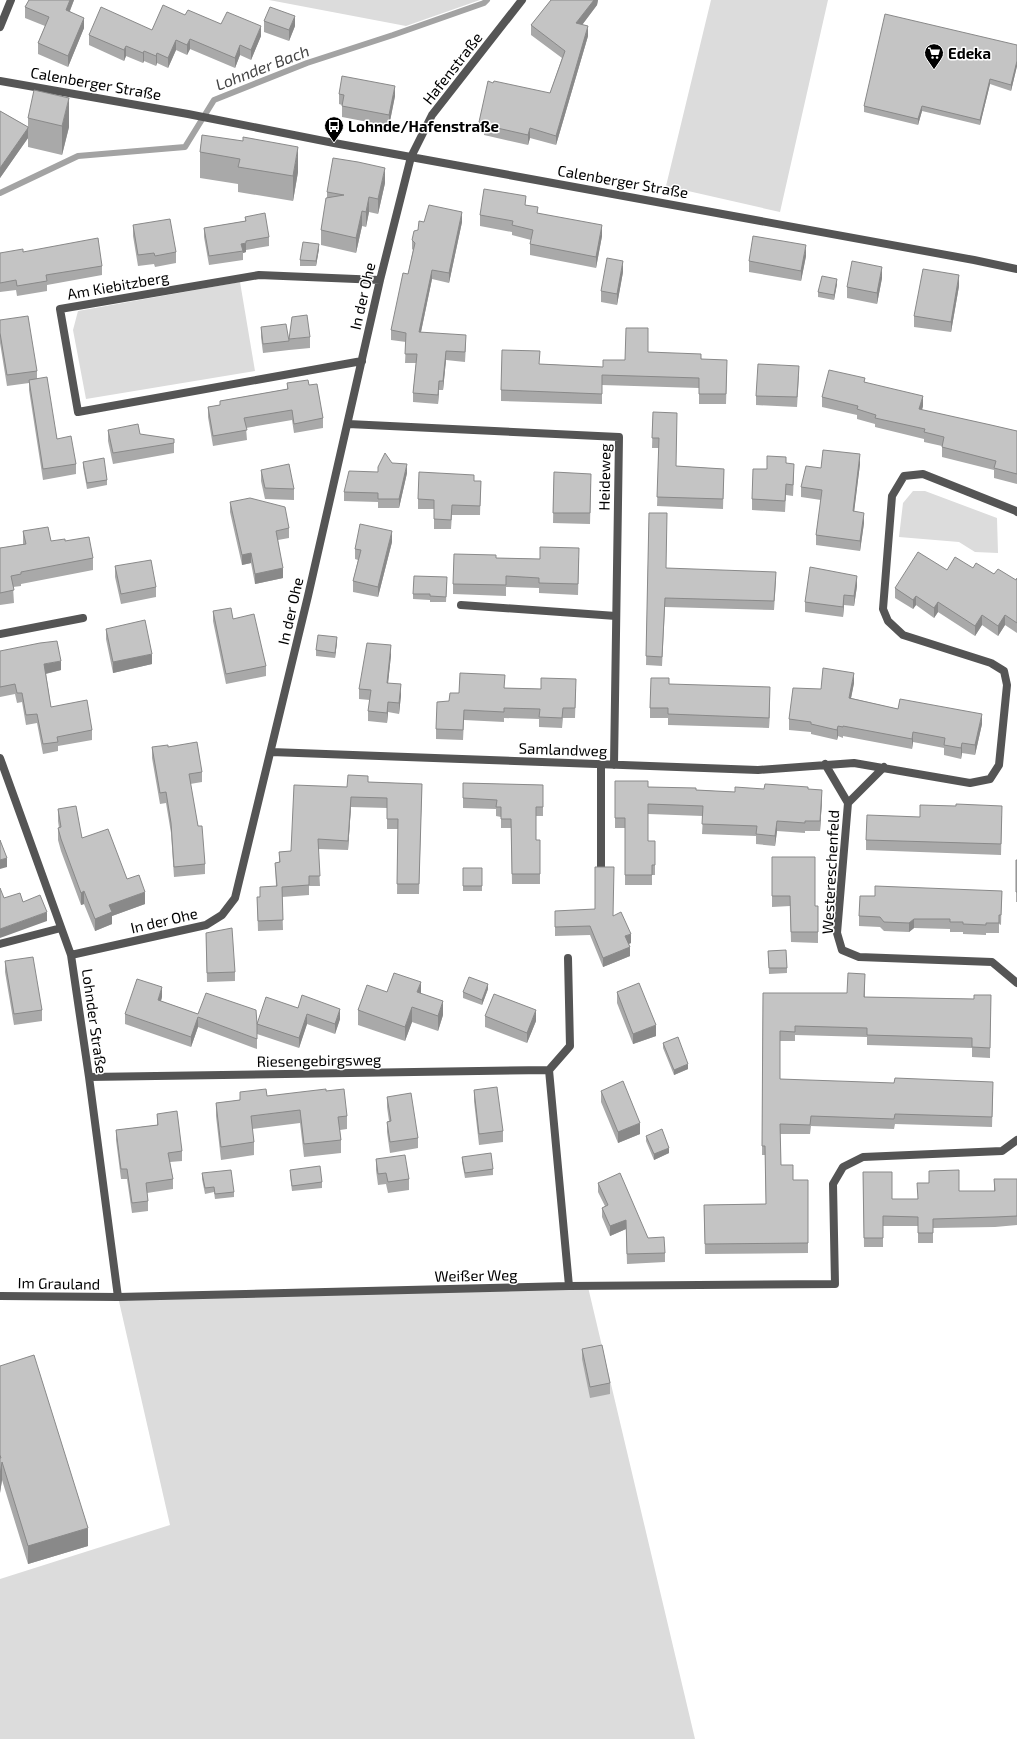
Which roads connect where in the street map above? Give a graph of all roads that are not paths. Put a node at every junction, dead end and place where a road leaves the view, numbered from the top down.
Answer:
1 (11, 0) edge
2 (522, 0) edge
3 (0, 27) edge
4 (0, 81) edge
5 (411, 157) junction
6 (1017, 269) edge
7 (380, 280) junction
8 (362, 361) junction
9 (348, 424) junction
10 (1017, 512) edge
11 (461, 604) dead end
12 (616, 616) junction
13 (84, 618) dead end
14 (0, 634) edge
15 (272, 752) junction
16 (0, 758) edge
17 (601, 764) junction
18 (825, 764) junction
19 (614, 765) junction
20 (884, 767) junction
21 (848, 803) junction
22 (601, 870) edge
23 (61, 928) junction
24 (0, 944) edge
25 (71, 956) junction
26 (568, 958) dead end
27 (1017, 983) edge
28 (549, 1070) junction
29 (89, 1077) junction
30 (1017, 1140) edge
31 (569, 1286) junction
32 (0, 1296) edge
33 (118, 1298) junction

1 - 3 street
2 - 5 street, Hafenstraße
4 - 5 street, Calenberger Straße
5 - 6 street, Calenberger Straße
5 - 7 street, In der Ohe
7 - 8 street, In der Ohe
7 - 8 street, Am Kiebitzberg
8 - 9 street, In der Ohe
9 - 12 street, Heideweg
9 - 15 street, In der Ohe
10 - 20 street
11 - 12 street
12 - 19 street, Heideweg
13 - 14 street
15 - 17 street, Samlandweg
15 - 25 street, In der Ohe
16 - 23 street, Lohnder Straße
17 - 19 street, Samlandweg
17 - 22 street
18 - 19 street, Samlandweg
18 - 20 street, Samlandweg
18 - 21 street, Westereschenfeld
20 - 21 street, Westereschenfeld
21 - 27 street, Westereschenfeld
23 - 24 street
23 - 25 street, Lohnder Straße
25 - 29 street, Lohnder Straße
26 - 28 street
28 - 29 street, Riesengebirgsweg
28 - 31 street
29 - 33 street, Lohnder Straße
30 - 31 street, Weißer Weg
31 - 33 street, Weißer Weg
32 - 33 street, Im Grauland

